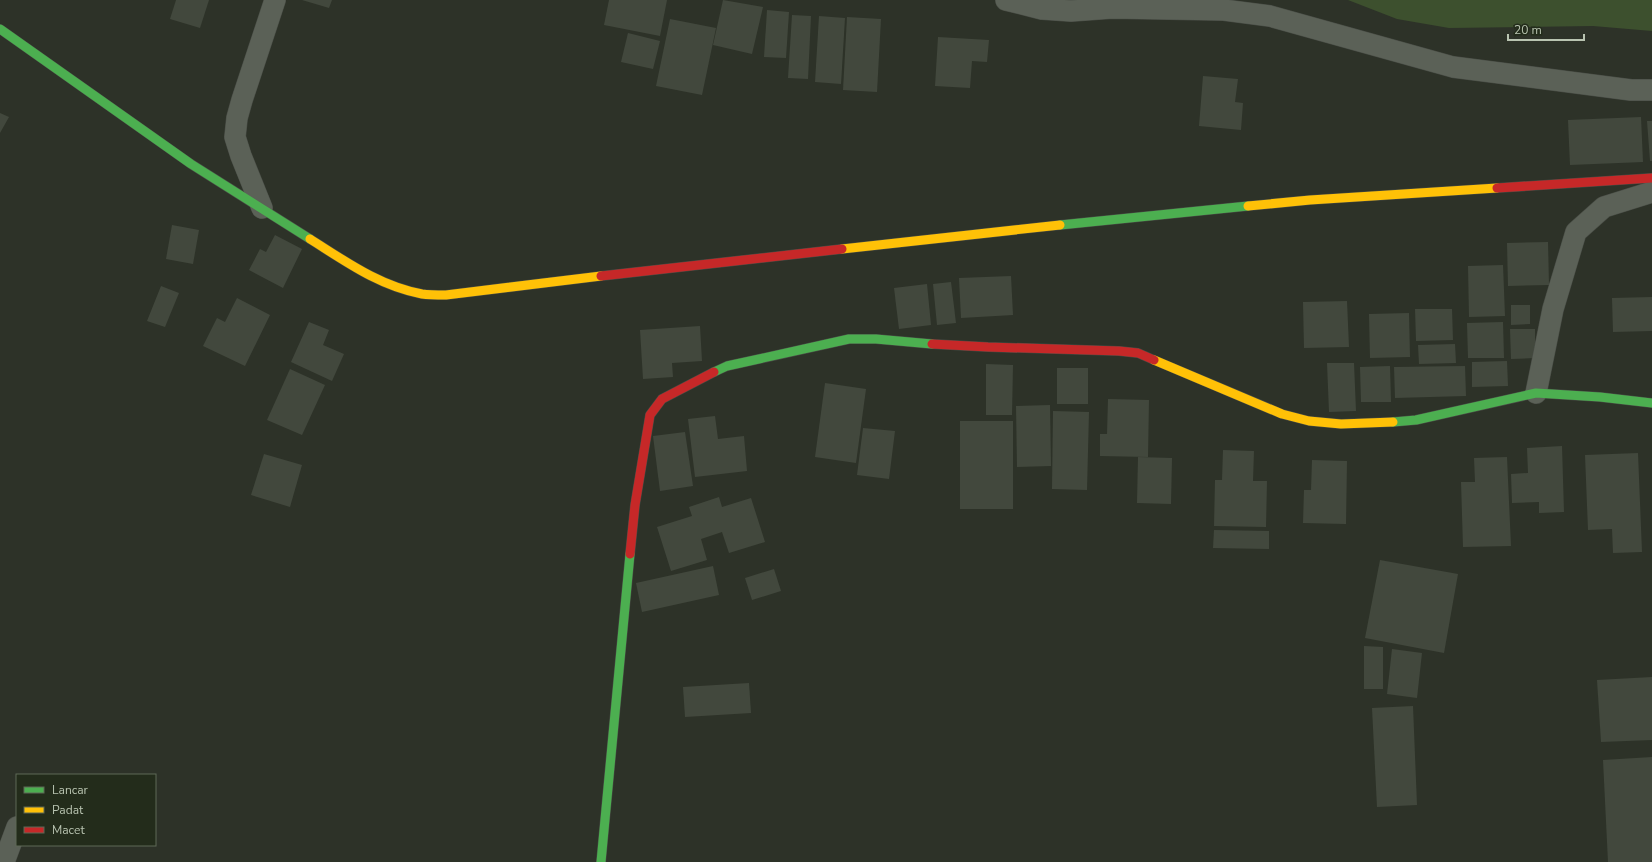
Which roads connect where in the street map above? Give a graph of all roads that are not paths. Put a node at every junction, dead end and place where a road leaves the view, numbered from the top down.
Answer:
1 (275, 0) edge
2 (1006, 0) edge
3 (0, 29) edge
4 (1652, 90) edge
5 (1652, 178) edge
6 (1652, 192) edge
7 (262, 208) junction
8 (1536, 393) junction
9 (1652, 403) edge
10 (16, 830) edge
11 (4, 862) edge
12 (601, 862) edge

1 - 7 street
2 - 4 street
3 - 7 street
5 - 7 street
6 - 8 street
8 - 9 street
8 - 12 street
10 - 11 street

